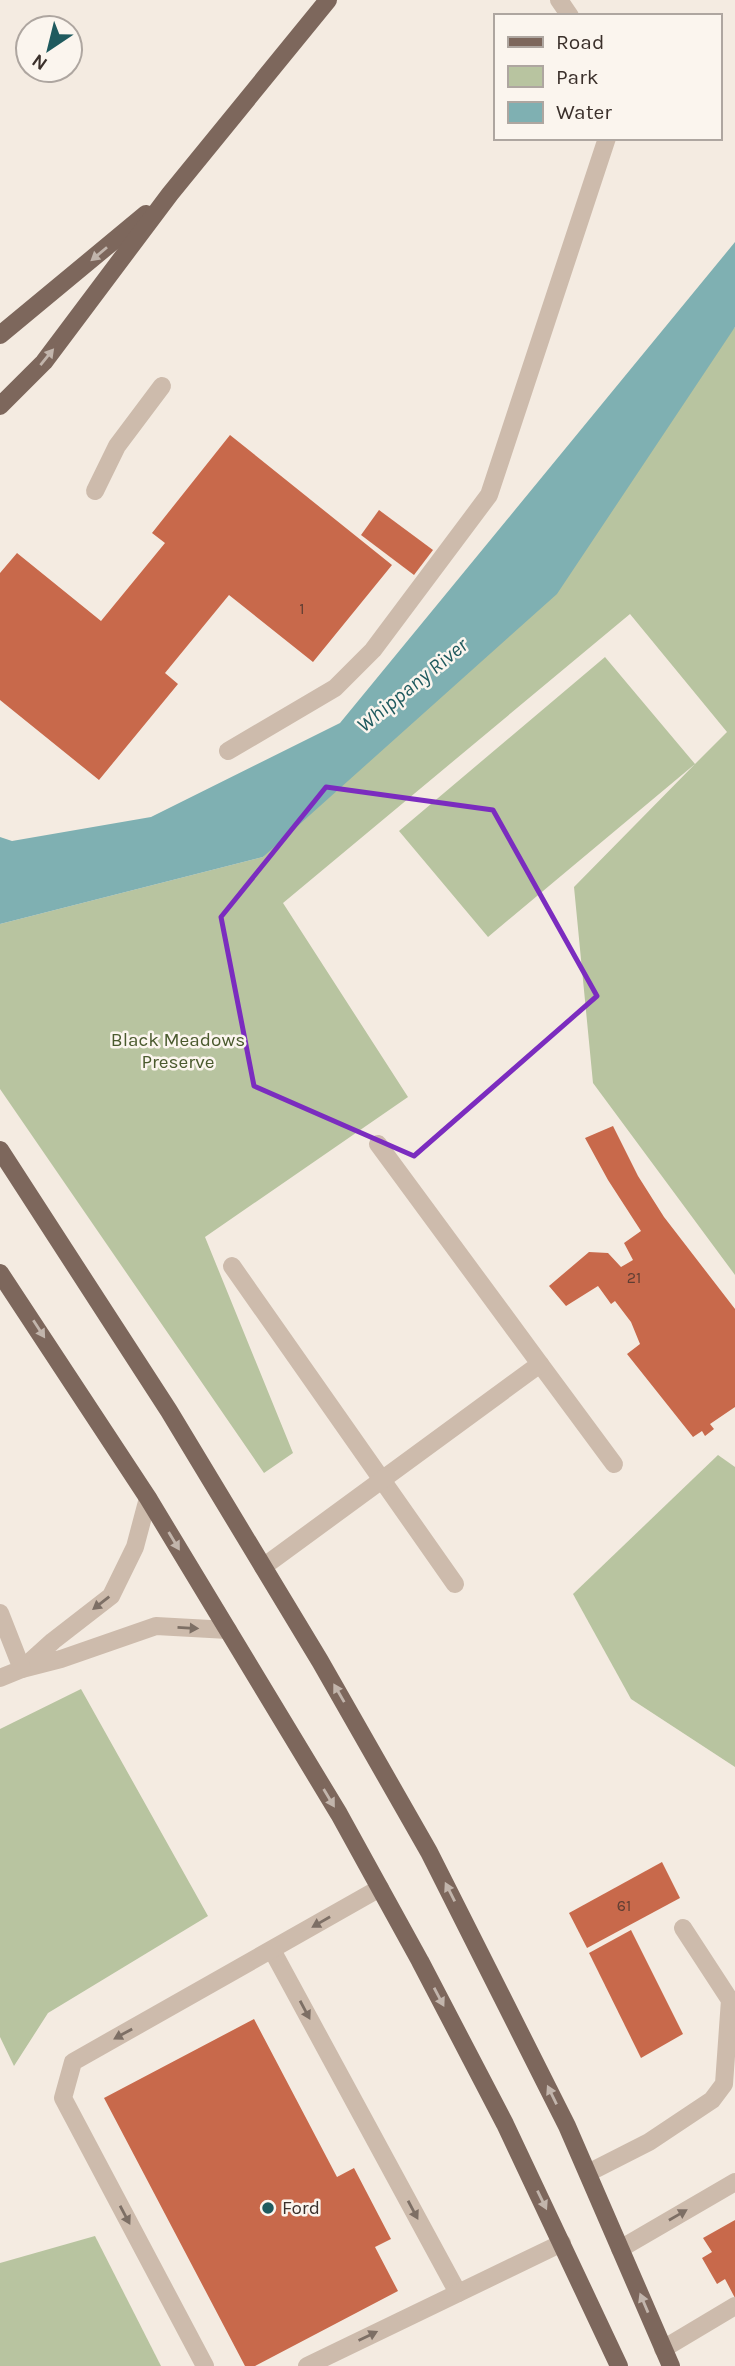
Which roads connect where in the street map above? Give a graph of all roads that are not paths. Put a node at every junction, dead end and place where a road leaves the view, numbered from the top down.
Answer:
1 (328, 0) edge
2 (606, 140) edge
3 (170, 194) junction
4 (0, 334) edge
5 (162, 386) dead end
6 (0, 406) edge
7 (94, 491) dead end
8 (228, 751) dead end
9 (378, 1144) dead end
10 (0, 1150) edge
11 (232, 1266) dead end
12 (0, 1273) edge
13 (540, 1364) junction
14 (614, 1464) dead end
15 (382, 1480) junction
16 (148, 1498) junction
17 (263, 1567) junction
18 (454, 1584) dead end
19 (0, 1613) edge
20 (228, 1630) junction
21 (22, 1668) junction
22 (0, 1678) edge
23 (380, 1888) junction
24 (684, 1928) dead end
25 (272, 1950) junction
26 (588, 2173) junction
27 (735, 2182) edge
28 (562, 2243) junction
29 (620, 2249) junction
30 (458, 2293) junction
31 (735, 2306) edge
32 (663, 2349) junction
33 (205, 2366) edge
34 (307, 2366) edge
35 (619, 2366) edge
36 (671, 2366) edge

1 - 3 main road
2 - 8 lane
3 -> 4 main road
6 -> 3 main road
5 - 7 lane
9 - 13 lane
10 - 17 main road
11 - 15 lane
12 -> 16 main road
13 - 14 lane
13 - 15 lane
15 - 17 lane
15 - 18 lane
16 -> 20 main road
16 -> 21 lane
26 -> 17 main road
19 - 21 lane
21 -> 20 lane
20 -> 23 main road
21 - 22 lane
23 -> 25 lane
23 -> 28 main road
24 - 26 lane
25 -> 30 lane
25 -> 33 lane
26 - 29 main road
29 -> 27 lane
28 - 30 lane
28 - 35 main road
32 -> 29 main road
34 -> 30 lane
31 - 32 lane
32 - 36 main road

